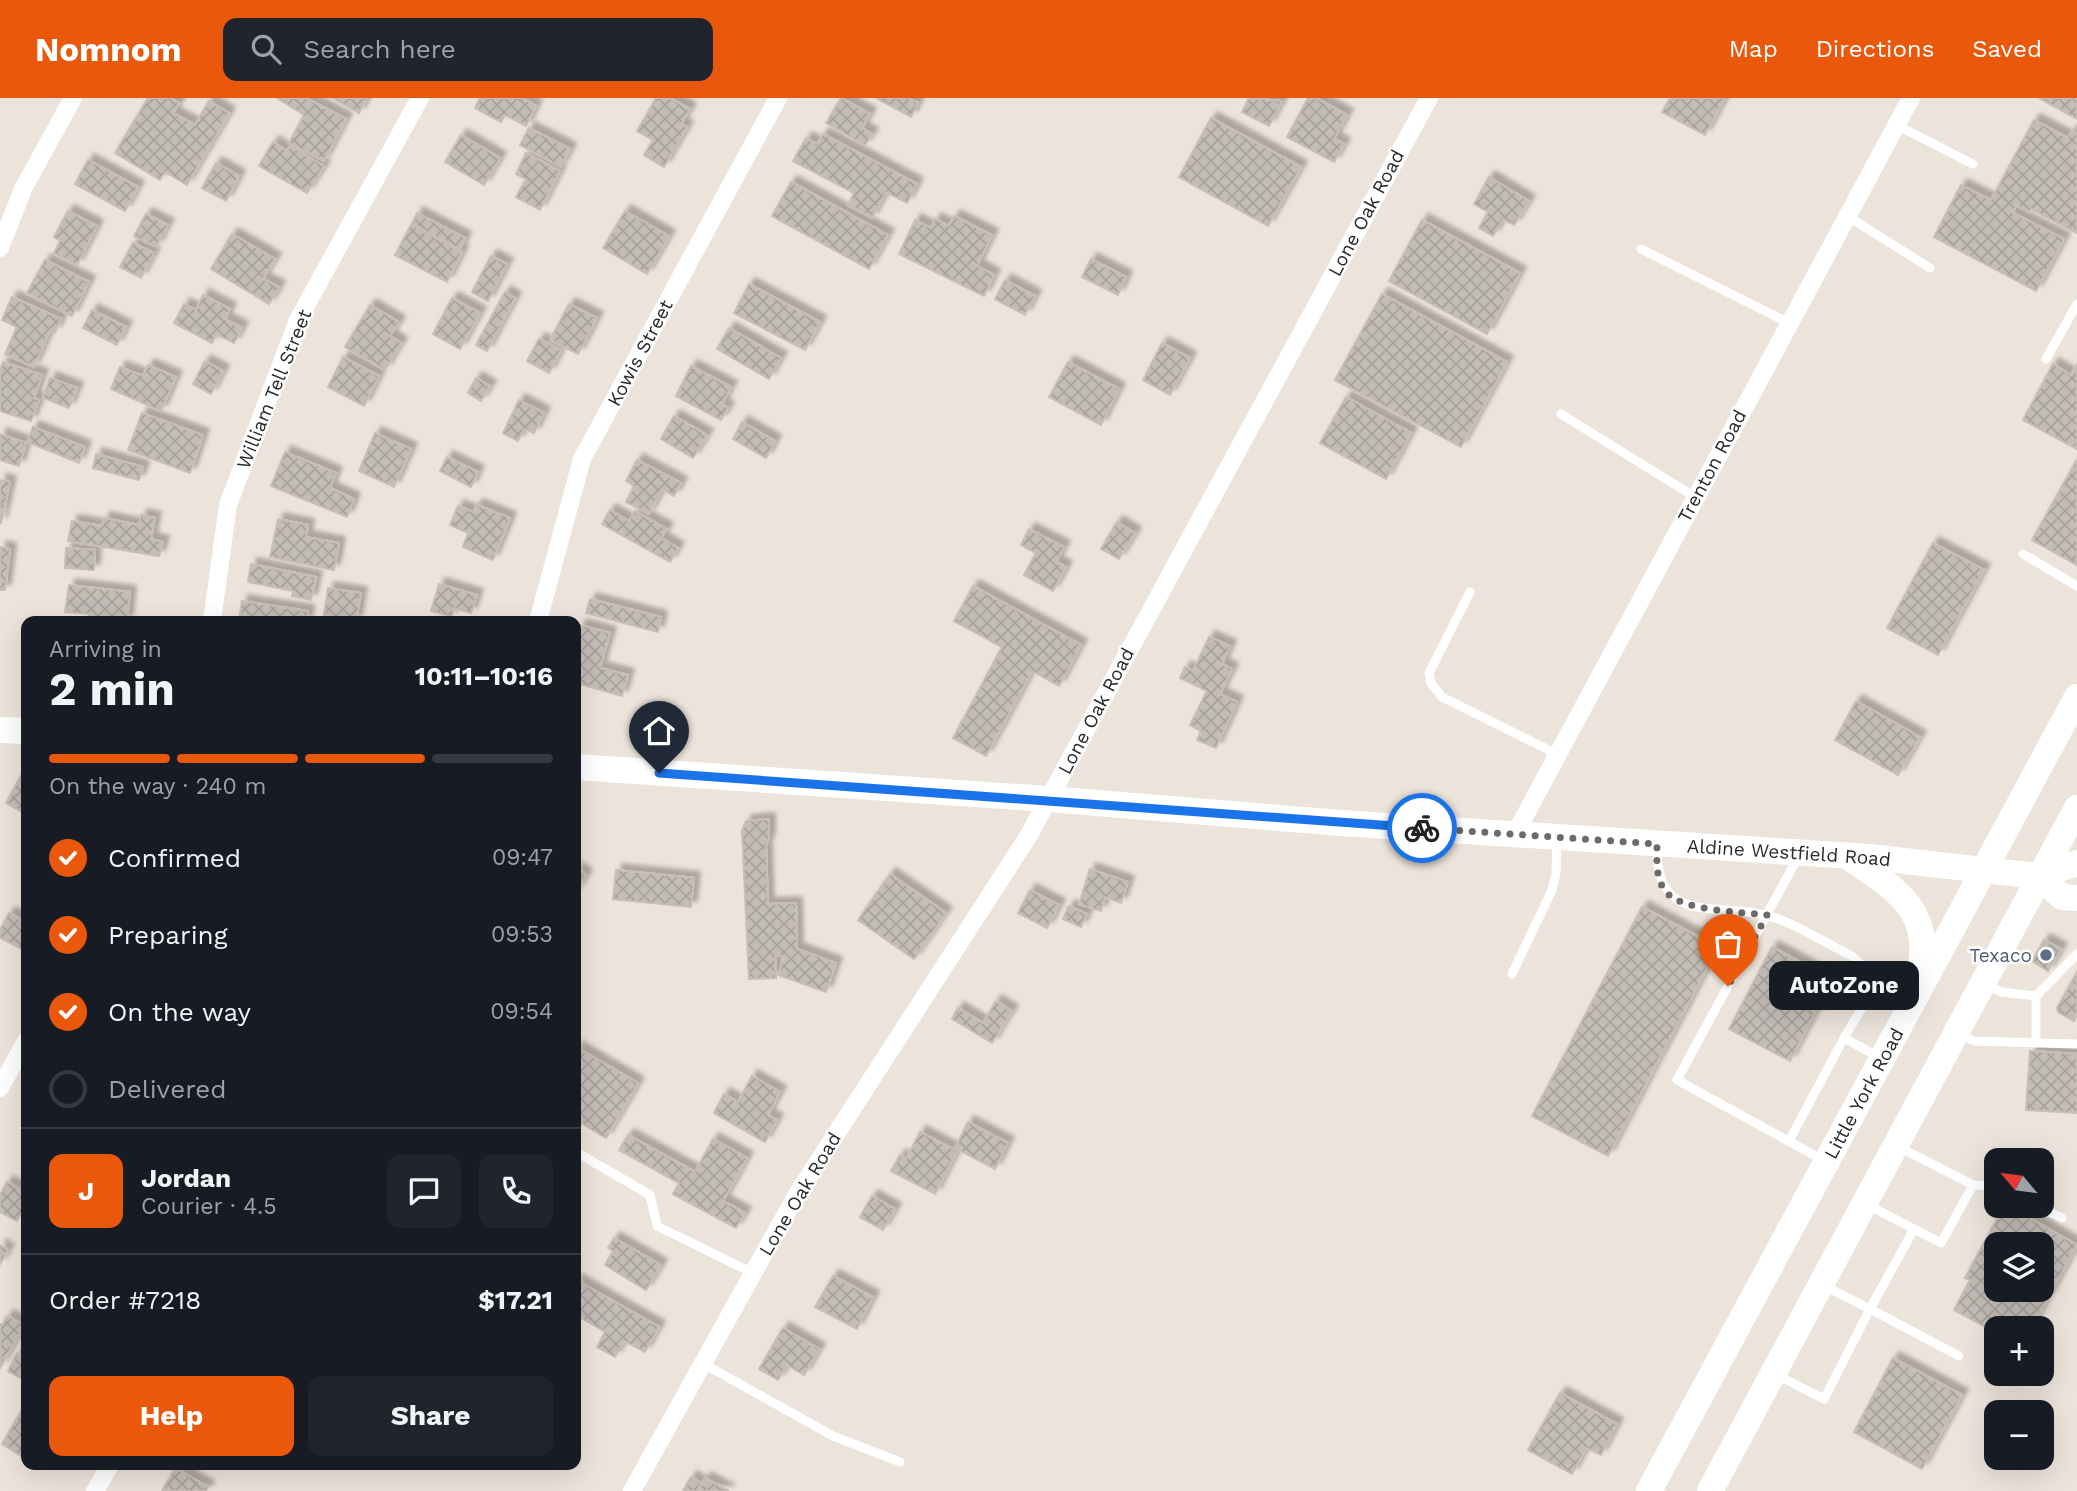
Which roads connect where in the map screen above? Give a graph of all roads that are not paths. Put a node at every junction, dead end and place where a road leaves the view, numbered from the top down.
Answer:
1 (72, 98) edge
2 (420, 98) edge
3 (778, 98) edge
4 (1429, 98) edge
5 (1911, 98) edge
6 (1896, 125) junction
7 (1973, 164) dead end
8 (1847, 216) junction
9 (0, 248) edge
10 (1641, 249) dead end
11 (1930, 268) dead end
12 (2077, 304) edge
13 (1789, 323) junction
14 (2046, 359) dead end
15 (1561, 414) dead end
16 (1695, 497) junction
17 (2023, 554) dead end
18 (2077, 586) edge
19 (1470, 592) dead end
20 (213, 616) edge
21 (539, 616) edge
22 (2077, 696) edge
23 (0, 730) edge
24 (21, 732) edge
25 (1557, 754) junction
26 (581, 767) edge
27 (1048, 799) junction
28 (2077, 808) edge
29 (1515, 834) junction
30 (1557, 837) junction
31 (1657, 844) junction
32 (1801, 852) junction
33 (1845, 855) junction
34 (2077, 863) edge
35 (1983, 869) junction
36 (2038, 876) junction
37 (2077, 898) edge
38 (1767, 915) junction
39 (2077, 954) edge
40 (1512, 974) dead end
41 (1982, 982) junction
42 (2036, 996) junction
43 (1913, 1000) junction
44 (1956, 1032) junction
45 (1844, 1038) junction
46 (2036, 1043) junction
47 (2077, 1044) edge
48 (21, 1050) edge
49 (1882, 1058) junction
50 (0, 1088) edge
51 (1789, 1141) junction
52 (1896, 1145) junction
53 (581, 1155) edge
54 (1825, 1161) junction
55 (1973, 1185) junction
56 (1984, 1185) edge
57 (1864, 1204) junction
58 (2054, 1214) edge
59 (2062, 1218) dead end
60 (1914, 1229) junction
61 (753, 1273) junction
62 (1821, 1284) junction
63 (1870, 1309) junction
64 (1959, 1356) dead end
65 (704, 1364) junction
66 (1774, 1373) junction
67 (900, 1462) dead end
68 (107, 1470) edge
69 (95, 1491) edge
70 (632, 1491) edge
71 (1649, 1491) edge
72 (1710, 1491) edge

1 - 9 street
2 - 20 street, William Tell Street
3 - 21 street, Kowis Street
4 - 27 street, Lone Oak Road
5 - 6 street, Trenton Road
6 - 7 lane
6 - 8 street, Trenton Road
8 - 11 lane
8 - 13 street, Trenton Road
10 - 13 lane
12 - 14 lane
13 - 16 street, Trenton Road
15 - 16 lane
16 - 25 street, Trenton Road
17 - 18 lane
19 - 25 lane
22 - 35 main road, Little York Road
23 - 24 main road
25 - 29 street, Trenton Road
26 - 27 main road, Aldine Westfield Road
27 - 29 main road, Aldine Westfield Road
27 - 61 street, Lone Oak Road
28 - 36 main road
29 - 30 main road, Aldine Westfield Road
30 - 31 main road, Aldine Westfield Road
30 - 40 lane
31 - 32 main road, Aldine Westfield Road
31 - 38 lane
32 - 33 main road, Aldine Westfield Road
32 - 38 lane
33 - 35 main road, Aldine Westfield Road
33 - 43 main road
34 - 36 main road, Aldine Westfield Road
35 - 36 main road, Aldine Westfield Road
35 - 43 main road, Little York Road
36 - 37 main road
36 - 41 main road
38 - 45 lane
38 - 51 lane
39 - 42 lane
41 - 42 lane
41 - 44 main road
42 - 46 lane
43 - 49 main road, Little York Road
44 - 46 lane
44 - 52 main road
45 - 49 lane
45 - 51 lane
46 - 47 lane
48 - 50 street
49 - 54 main road, Little York Road
51 - 54 lane
52 - 55 lane
52 - 57 main road
53 - 61 lane
54 - 71 main road, Little York Road
55 - 56 lane
55 - 60 lane
57 - 60 lane
57 - 62 main road
58 - 59 lane
60 - 63 lane
61 - 65 street, Lone Oak Road
62 - 63 lane
62 - 66 main road
63 - 64 lane
63 - 66 lane
65 - 67 lane
65 - 70 street, Lone Oak Road
66 - 72 main road
68 - 69 street

